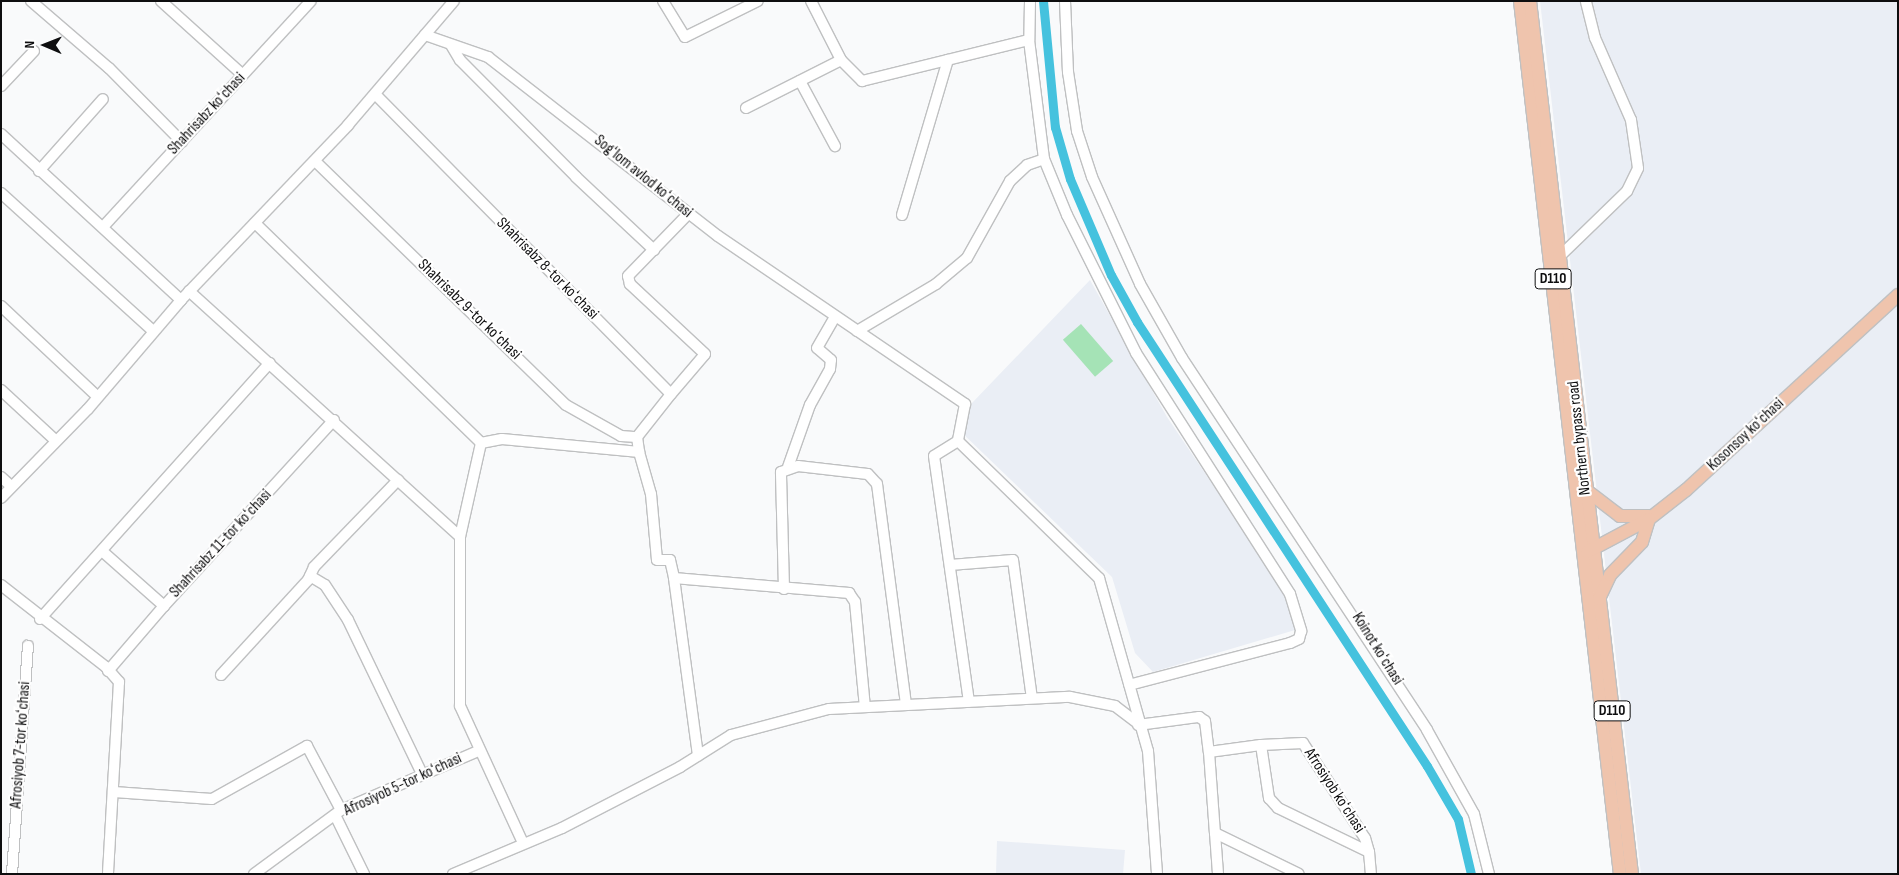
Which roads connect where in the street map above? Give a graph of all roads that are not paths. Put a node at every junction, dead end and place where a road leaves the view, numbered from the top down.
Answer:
1 (31, 1) edge
2 (161, 1) edge
3 (311, 1) edge
4 (454, 1) edge
5 (663, 1) edge
6 (758, 1) edge
7 (811, 1) edge
8 (1030, 1) edge
9 (1065, 1) edge
10 (1520, 1) edge
11 (1530, 1) edge
12 (1586, 1) edge
13 (425, 35) junction
14 (1029, 40) junction
15 (450, 45) junction
16 (34, 51) dead end
17 (841, 60) junction
18 (948, 60) junction
19 (243, 75) junction
20 (800, 81) junction
21 (1, 86) edge
22 (375, 94) junction
23 (103, 99) dead end
24 (746, 108) dead end
25 (1, 134) edge
26 (182, 142) junction
27 (835, 146) dead end
28 (1044, 159) junction
29 (315, 161) junction
30 (38, 171) junction
31 (1, 194) edge
32 (688, 214) junction
33 (902, 215) dead end
34 (255, 223) junction
35 (103, 227) junction
36 (654, 250) junction
37 (1559, 257) junction
38 (189, 291) junction
39 (1898, 295) edge
40 (181, 300) junction
41 (1, 306) edge
42 (835, 317) junction
43 (153, 331) junction
44 (857, 331) junction
45 (270, 363) junction
46 (1, 390) edge
47 (671, 394) junction
48 (97, 396) junction
49 (334, 420) junction
50 (637, 437) junction
51 (54, 440) junction
52 (958, 441) junction
53 (481, 443) junction
54 (639, 452) junction
55 (788, 467) junction
56 (1, 477) edge
57 (398, 480) junction
58 (11, 486) junction
59 (1586, 490) junction
60 (1, 498) edge
61 (1652, 517) junction
62 (460, 537) junction
63 (1593, 549) junction
64 (102, 551) junction
65 (1581, 556) junction
66 (950, 565) junction
67 (310, 576) junction
68 (674, 578) junction
69 (1, 586) edge
70 (784, 589) junction
71 (1599, 599) junction
72 (164, 606) junction
73 (40, 619) junction
74 (28, 646) dead end
75 (108, 671) junction
76 (220, 675) dead end
77 (1129, 686) junction
78 (1032, 698) junction
79 (970, 702) junction
80 (906, 704) junction
81 (865, 707) junction
82 (1138, 725) junction
83 (1261, 745) junction
84 (480, 750) junction
85 (1209, 752) junction
86 (698, 755) junction
87 (422, 774) junction
88 (114, 792) junction
89 (338, 814) junction
90 (1215, 833) junction
91 (1628, 838) junction
92 (1615, 840) junction
93 (522, 843) junction
94 (1369, 852) junction
95 (12, 874) edge
96 (108, 874) edge
97 (254, 874) edge
98 (364, 874) edge
99 (453, 874) edge
100 (1157, 874) edge
101 (1218, 874) edge
102 (1299, 874) edge
103 (1371, 874) edge
104 (1489, 874) edge
105 (1620, 874) edge
106 (1632, 874) edge

1 - 26 street
2 - 19 street
3 - 19 street, Shahrisabz koʻchasi
4 - 13 street
5 - 6 street
7 - 17 street
8 - 14 street
9 - 104 street, Koinot koʻchasi
10 - 65 main road, Northern bypass road / D110
11 - 37 main road, Northern bypass road / D110
12 - 37 street
13 - 15 street, Sogʻlom avlod koʻchasi
13 - 22 street
14 - 18 street
14 - 28 street
15 - 32 street, Sogʻlom avlod koʻchasi
15 - 36 street
16 - 21 street
17 - 18 street
17 - 20 street
18 - 33 street
19 - 26 street, Shahrisabz koʻchasi
20 - 24 street
20 - 27 street
22 - 29 street
22 - 47 street, Shahrisabz 8-tor koʻchasi
23 - 30 street
25 - 30 street
26 - 35 street, Shahrisabz koʻchasi
28 - 44 street
28 - 77 street
29 - 34 street
29 - 50 street, Shahrisabz 9-tor koʻchasi
30 - 35 street
31 - 43 street
32 - 36 street
32 - 42 street, Sogʻlom avlod koʻchasi
34 - 38 street
34 - 53 street
35 - 40 street
36 - 47 street
37 - 59 main road, Northern bypass road / D110
38 - 40 street
38 - 45 street
39 - 61 main road, Kosonsoy koʻchasi
40 - 43 street
41 - 48 street
42 - 44 street, Sogʻlom avlod koʻchasi
42 - 55 street
43 - 48 street
44 - 52 street, Sogʻlom avlod koʻchasi
45 - 49 street
45 - 64 street
46 - 51 street
47 - 50 street
48 - 51 street
49 - 57 street
49 - 72 street, Shahrisabz 11-tor koʻchasi
50 - 54 street
51 - 58 street
52 - 66 street
52 - 77 street
53 - 54 street
53 - 62 street
54 - 68 street
55 - 70 street
55 - 80 street
56 - 58 street
57 - 62 street
57 - 67 street
58 - 60 street
59 - 61 main road
59 - 63 main road, Northern bypass road / D110
61 - 63 main road, Kosonsoy koʻchasi
61 - 71 main road
62 - 84 street
63 - 65 main road, Kosonsoy koʻchasi
63 - 71 main road, Northern bypass road / D110
64 - 72 street, Shahrisabz 11-tor koʻchasi
64 - 73 street
65 - 92 main road, Northern bypass road / D110
66 - 78 street
66 - 79 street
67 - 76 street
67 - 87 street
68 - 70 street
68 - 86 street
69 - 73 street
70 - 81 street
71 - 91 main road, Northern bypass road / D110
72 - 75 street
73 - 75 street
74 - 95 street, Afrosiyob 7-tor koʻchasi
75 - 88 street
77 - 82 street
78 - 79 street
78 - 82 street
79 - 80 street
80 - 81 street
81 - 86 street
82 - 85 street
82 - 100 street
83 - 85 street, Afrosiyob koʻchasi
83 - 94 street, Afrosiyob koʻchasi
83 - 94 street, Afrosiyob koʻchasi
84 - 87 street, Afrosiyob 5-tor koʻchasi
84 - 93 street
85 - 90 street
86 - 93 street
87 - 89 street, Afrosiyob 5-tor koʻchasi
88 - 89 street
88 - 96 street
89 - 97 street, Afrosiyob 5-tor koʻchasi
89 - 98 street
90 - 101 street
90 - 102 street
91 - 92 main road
91 - 106 main road, Northern bypass road / D110
92 - 105 main road, Northern bypass road / D110
93 - 99 street
94 - 103 street, Afrosiyob koʻchasi

